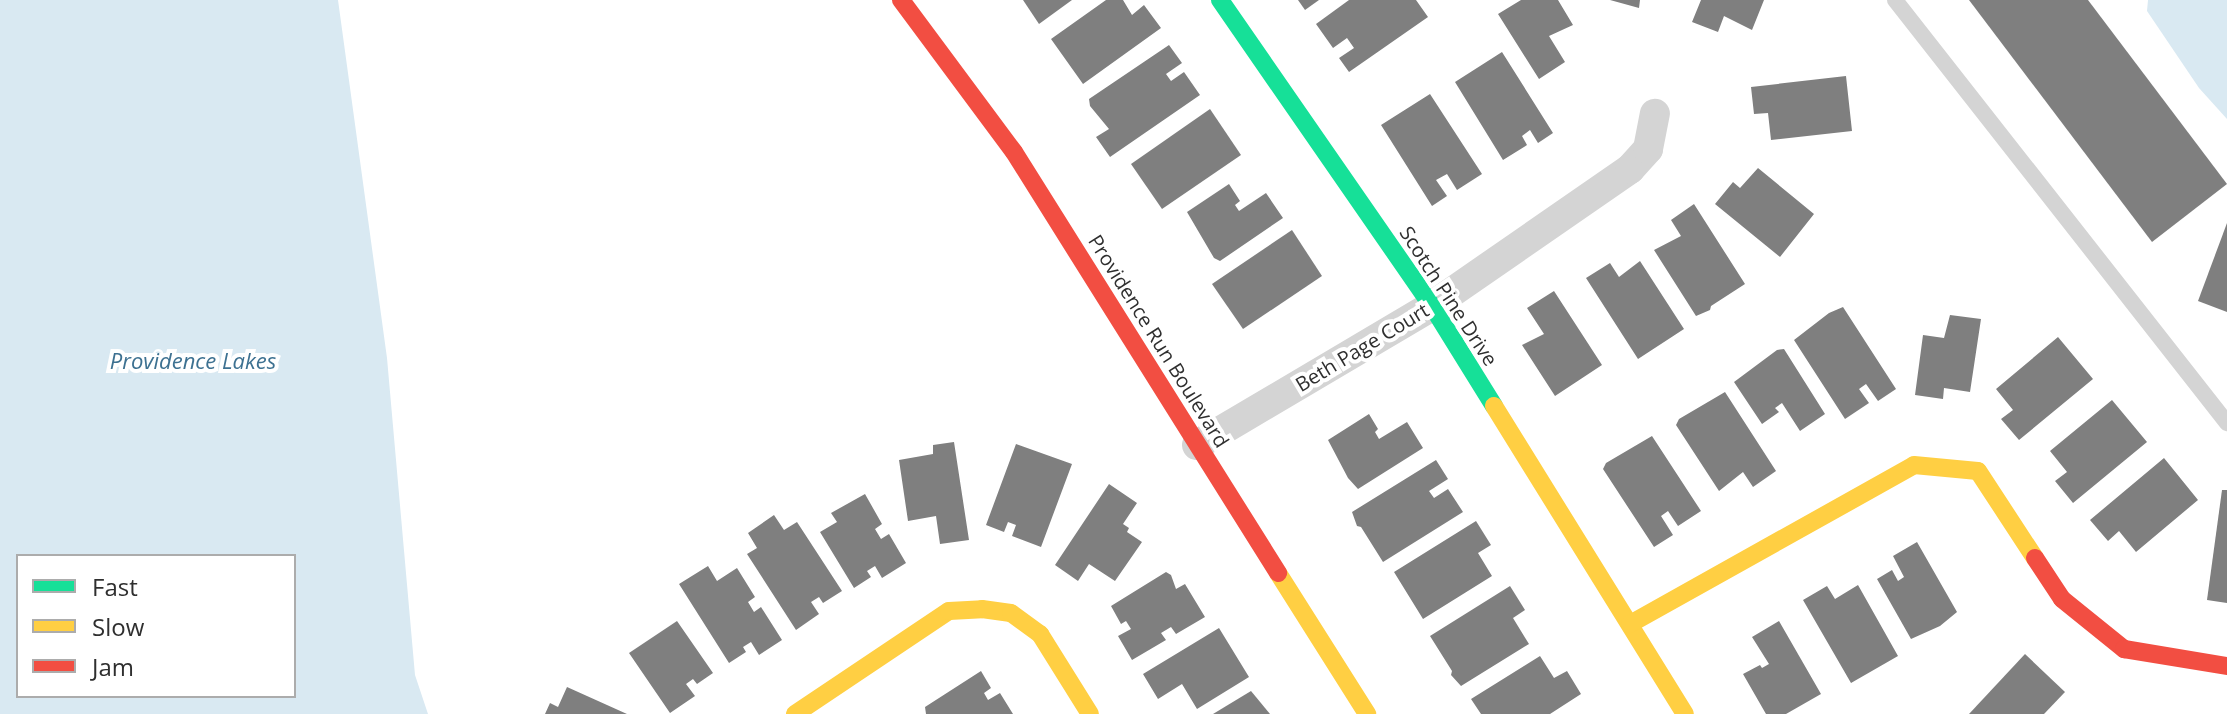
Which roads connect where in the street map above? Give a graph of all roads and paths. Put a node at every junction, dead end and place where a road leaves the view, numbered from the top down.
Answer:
1 (901, 0) edge
2 (1220, 0) edge
3 (1895, 0) edge
4 (1655, 114) dead end
5 (1432, 306) junction
6 (2227, 423) edge
7 (1197, 445) junction
8 (1630, 624) junction
9 (2227, 666) edge
10 (795, 714) edge
11 (1090, 714) edge
12 (1367, 714) edge
13 (1685, 714) edge

1 - 7 street, Providence Run Boulevard
2 - 5 street, Scotch Pine Drive
3 - 6 lane
4 - 5 street, Beth Page Court
5 - 7 street, Beth Page Court
5 - 8 street, Scotch Pine Drive
7 - 12 street, Providence Run Boulevard
8 - 9 street
8 - 13 street, Scotch Pine Drive
10 - 11 street

